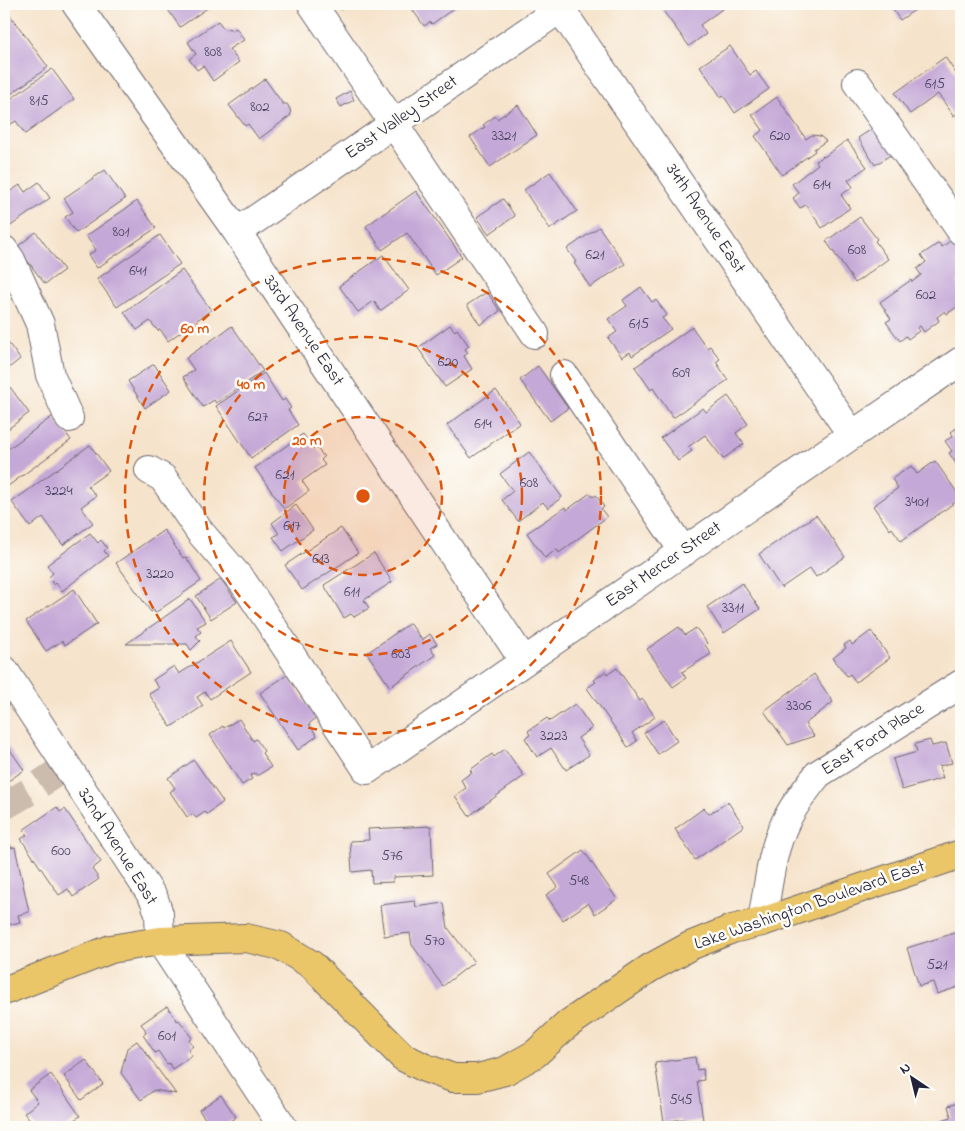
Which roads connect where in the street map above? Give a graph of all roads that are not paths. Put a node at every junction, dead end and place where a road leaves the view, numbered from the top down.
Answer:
1 (76, 4) edge
2 (312, 4) edge
3 (562, 5) edge
4 (857, 83) dead end
5 (394, 124) junction
6 (961, 231) edge
7 (237, 232) junction
8 (4, 250) edge
9 (535, 334) dead end
10 (961, 362) edge
11 (564, 375) dead end
12 (69, 418) dead end
13 (852, 435) junction
14 (149, 470) dead end
15 (684, 552) junction
16 (524, 661) junction
17 (4, 670) edge
18 (961, 684) edge
19 (961, 854) edge
20 (762, 922) junction
21 (160, 941) junction
22 (4, 990) edge
23 (283, 1127) edge

1 - 7 street, 33rd Avenue East
2 - 5 street
3 - 5 street, East Valley Street
3 - 13 street, 34th Avenue East
4 - 6 street
5 - 7 street, East Valley Street
5 - 9 street
7 - 16 street, 33rd Avenue East
8 - 12 street
10 - 13 street, East Mercer Street
11 - 15 street
13 - 15 street, East Mercer Street
14 - 16 street, East Mercer Street
15 - 16 street, East Mercer Street
17 - 21 street, 32nd Avenue East
18 - 20 street, East Ford Place
19 - 20 main road, Lake Washington Boulevard East
20 - 21 main road, Lake Washington Boulevard East
21 - 22 main road, Lake Washington Boulevard East
21 - 23 street

